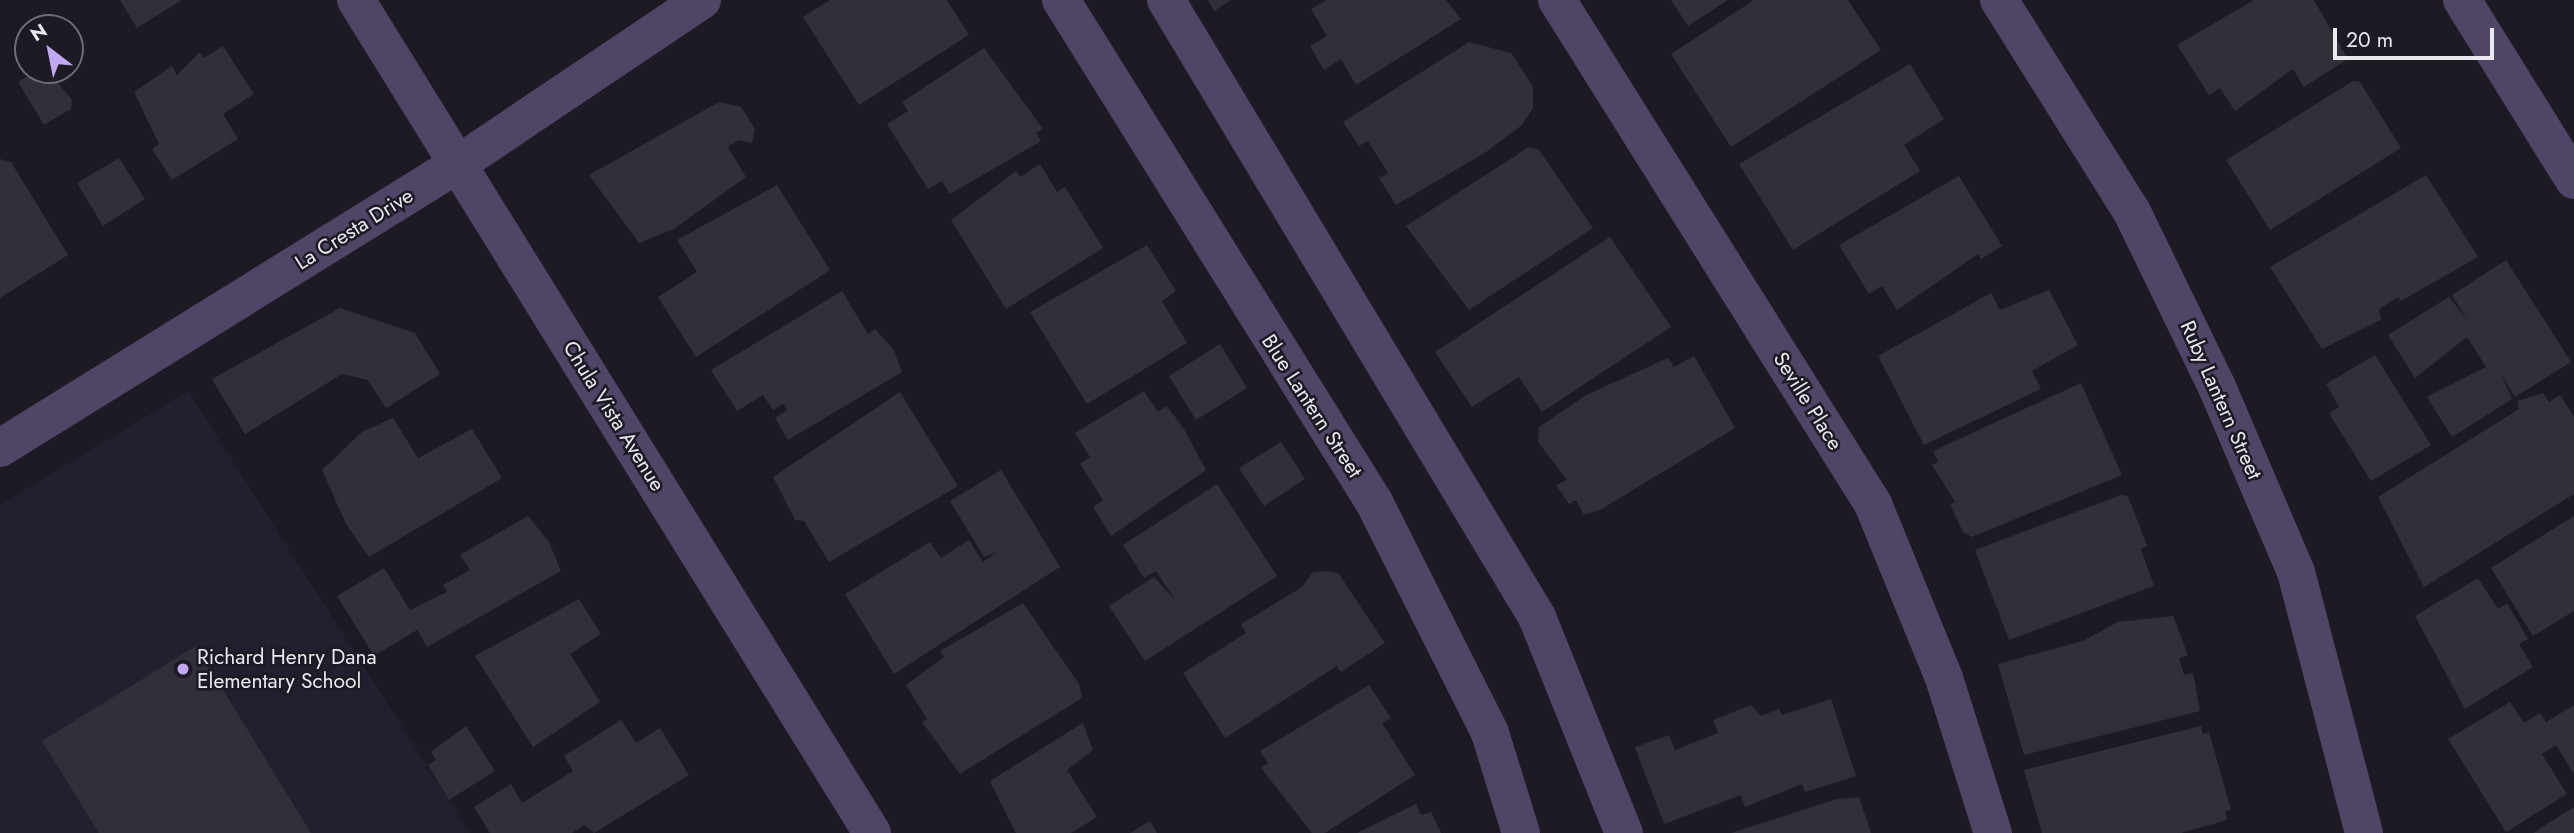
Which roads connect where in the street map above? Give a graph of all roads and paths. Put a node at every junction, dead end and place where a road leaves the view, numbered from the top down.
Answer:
1 (356, 0) edge
2 (702, 0) edge
3 (1061, 0) edge
4 (1166, 0) edge
5 (1557, 0) edge
6 (1999, 0) edge
7 (2462, 0) edge
8 (458, 164) junction
9 (2574, 180) edge
10 (0, 448) edge
11 (872, 833) edge
12 (1521, 833) edge
13 (1624, 833) edge
14 (1993, 833) edge
15 (2364, 833) edge

1 - 8 street, Chula Vista Avenue
2 - 8 street, La Cresta Drive
3 - 12 street, Blue Lantern Street
4 - 13 street
5 - 14 street, Seville Place
6 - 15 street, Ruby Lantern Street
7 - 9 street
8 - 10 street, La Cresta Drive
8 - 11 street, Chula Vista Avenue

